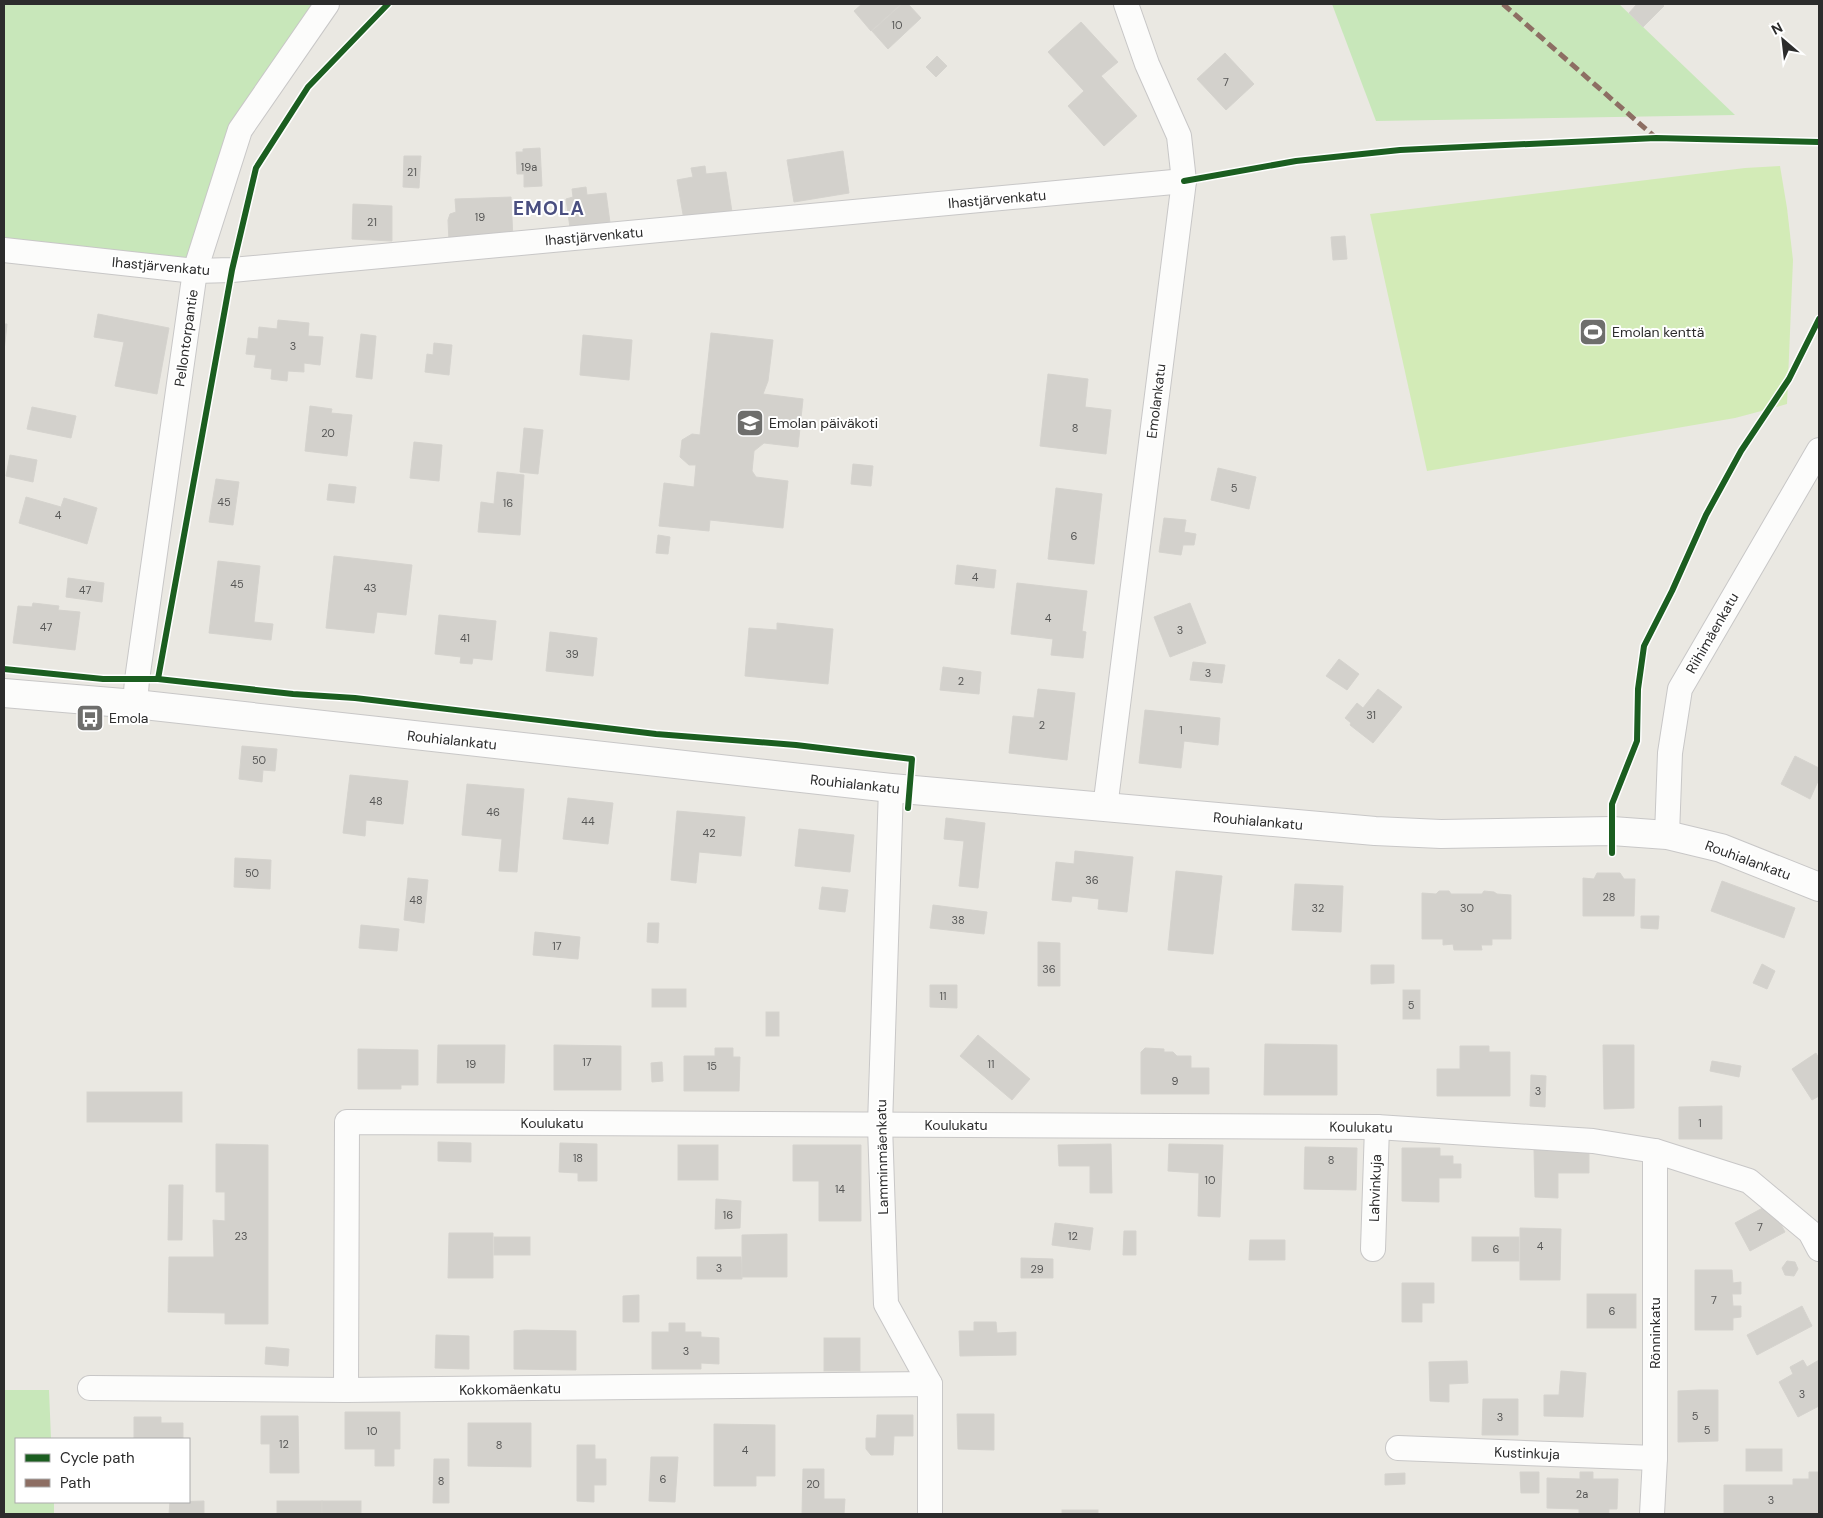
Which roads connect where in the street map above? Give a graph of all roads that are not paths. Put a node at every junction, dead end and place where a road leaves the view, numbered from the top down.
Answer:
1 (327, 4) edge
2 (1126, 4) edge
3 (1184, 181) junction
4 (4, 250) edge
5 (195, 271) junction
6 (1819, 450) edge
7 (4, 693) edge
8 (135, 704) junction
9 (891, 788) junction
10 (1105, 808) junction
11 (1667, 835) junction
12 (1819, 887) edge
13 (880, 1125) junction
14 (1377, 1127) junction
15 (1655, 1151) junction
16 (1815, 1240) edge
17 (1373, 1249) dead end
18 (930, 1384) junction
19 (90, 1388) dead end
20 (346, 1390) junction
21 (1398, 1448) dead end
22 (1655, 1458) junction
23 (930, 1514) edge
24 (1652, 1514) edge

1 - 5 street, Pellontorpantie
2 - 3 street, Emolankatu
3 - 5 street, Ihastjärvenkatu
3 - 10 street, Emolankatu
4 - 5 street, Ihastjärvenkatu
5 - 8 street, Pellontorpantie
6 - 11 street, Riihimäenkatu
7 - 8 street, Rouhialankatu
8 - 9 street, Rouhialankatu
9 - 10 street, Rouhialankatu
9 - 13 street, Lamminmäenkatu
10 - 11 street, Rouhialankatu
11 - 12 street, Rouhialankatu
13 - 14 street, Koulukatu
13 - 18 street, Lamminmäenkatu
13 - 20 street, Koulukatu
14 - 15 street, Koulukatu
14 - 17 street, Lahvinkuja
15 - 16 street, Koulukatu
15 - 22 street, Rönninkatu
18 - 20 street, Kokkomäenkatu
18 - 23 street, Lamminmäenkatu
19 - 20 street, Kokkomäenkatu
21 - 22 street, Kustinkuja
22 - 24 street, Rönninkatu

